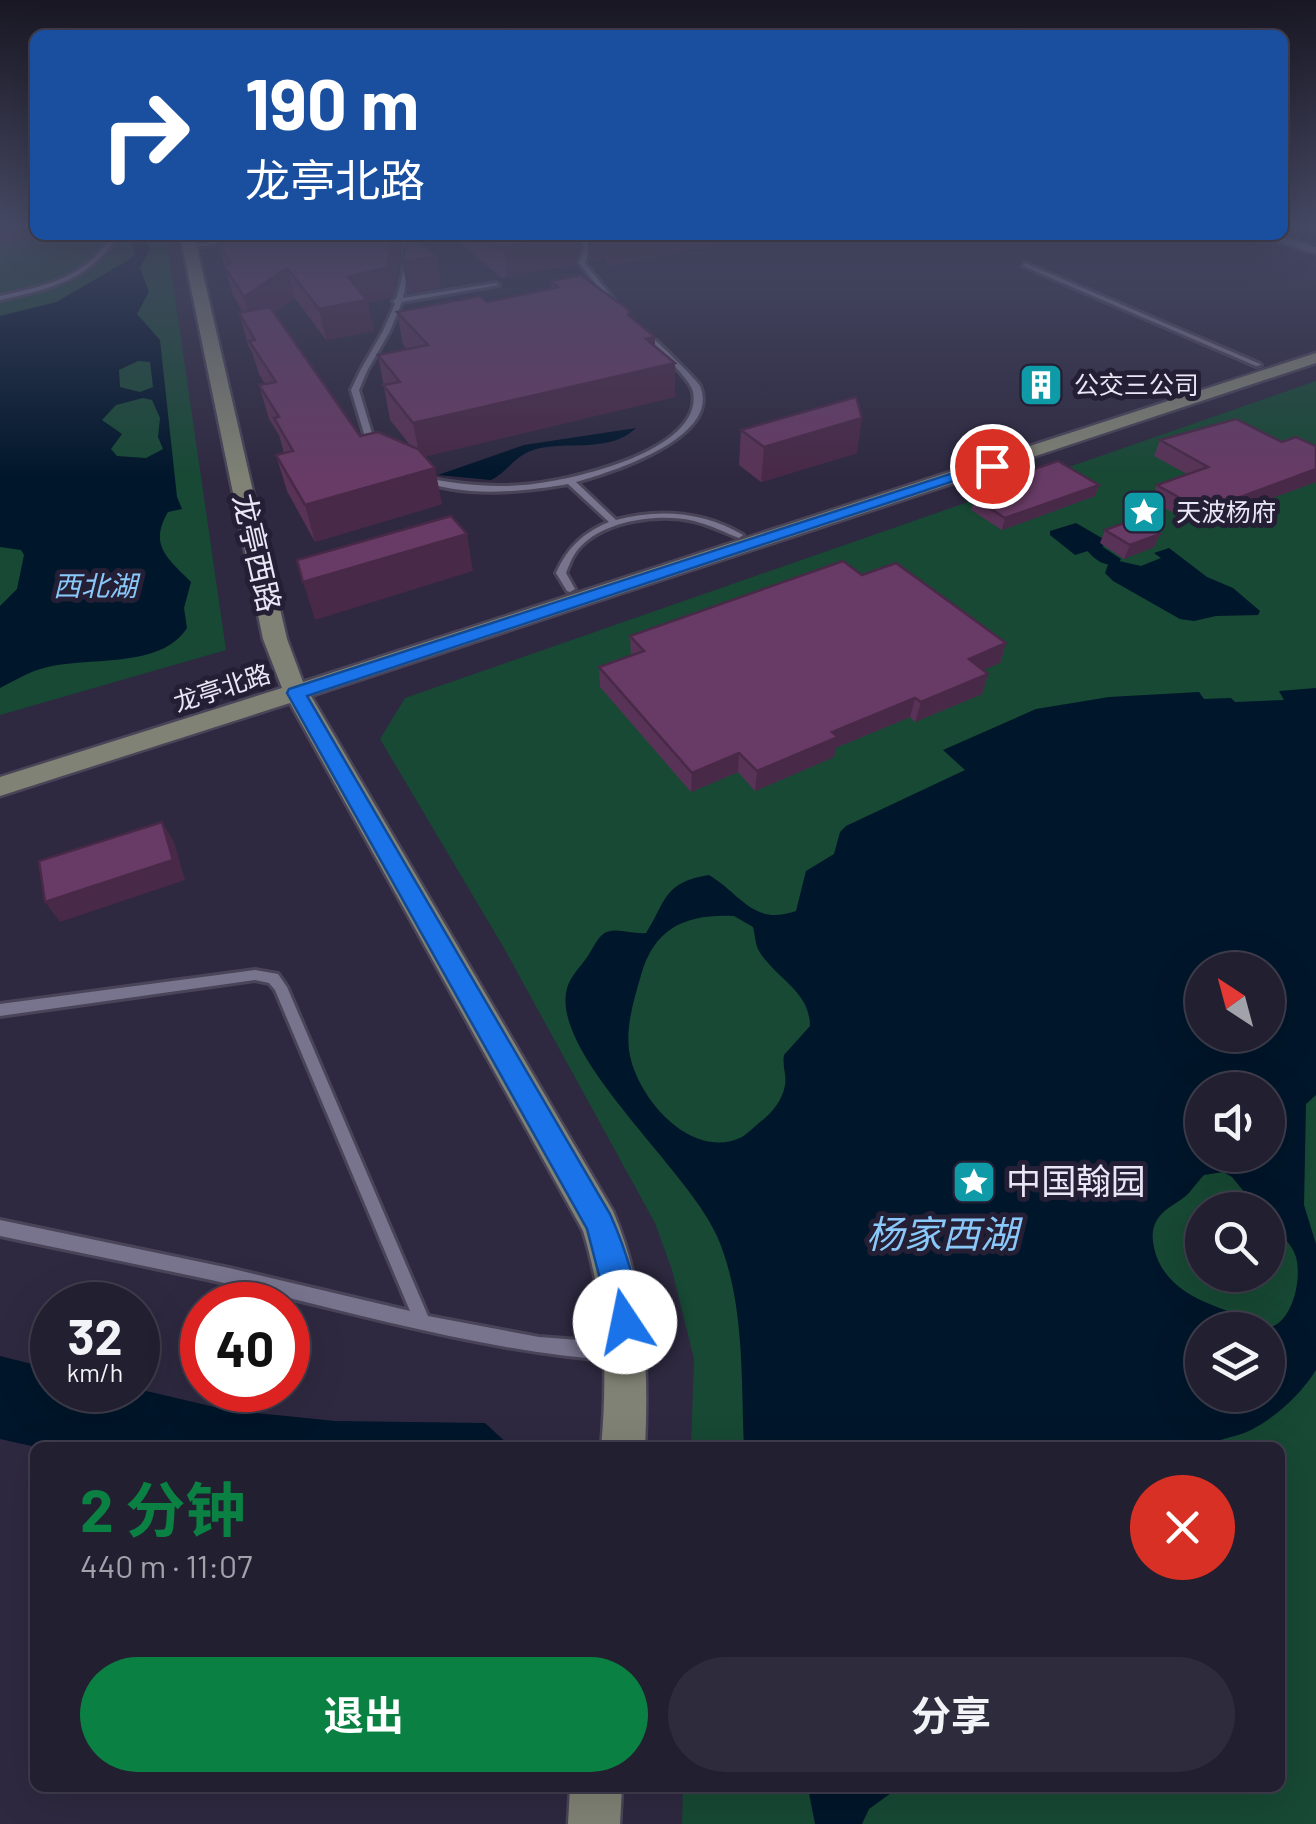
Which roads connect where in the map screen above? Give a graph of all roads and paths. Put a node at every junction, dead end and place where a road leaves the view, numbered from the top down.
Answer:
1 (203, 309) edge
2 (393, 309) edge
3 (1127, 309) edge
4 (638, 327) edge
5 (1316, 347) edge
6 (1316, 358) edge
7 (1258, 366) junction
8 (386, 462) edge
9 (417, 478) edge
10 (570, 481) junction
11 (616, 524) junction
12 (739, 535) junction
13 (570, 590) junction
14 (292, 686) junction
15 (0, 768) edge
16 (0, 787) edge
17 (0, 1010) edge
18 (0, 1228) edge
19 (423, 1322) junction
20 (628, 1352) junction
21 (623, 1442) edge
22 (596, 1792) edge
23 (594, 1824) edge

1 - 14 main road, 龙亭西路
2 - 8 lane
3 - 7 lane
4 - 10 lane
5 - 7 main road, 龙亭北路
6 - 14 main road, 龙亭北路
7 - 12 main road, 龙亭北路
9 - 10 lane
10 - 11 lane
11 - 12 lane
11 - 13 lane
12 - 13 main road, 龙亭北路
13 - 14 main road, 龙亭北路
14 - 15 main road, 龙亭北路
14 - 16 main road, 龙亭北路
14 - 20 main road, 龙亭西路
17 - 19 lane
18 - 19 lane
19 - 20 lane
20 - 21 main road, 龙亭西路
22 - 23 main road

